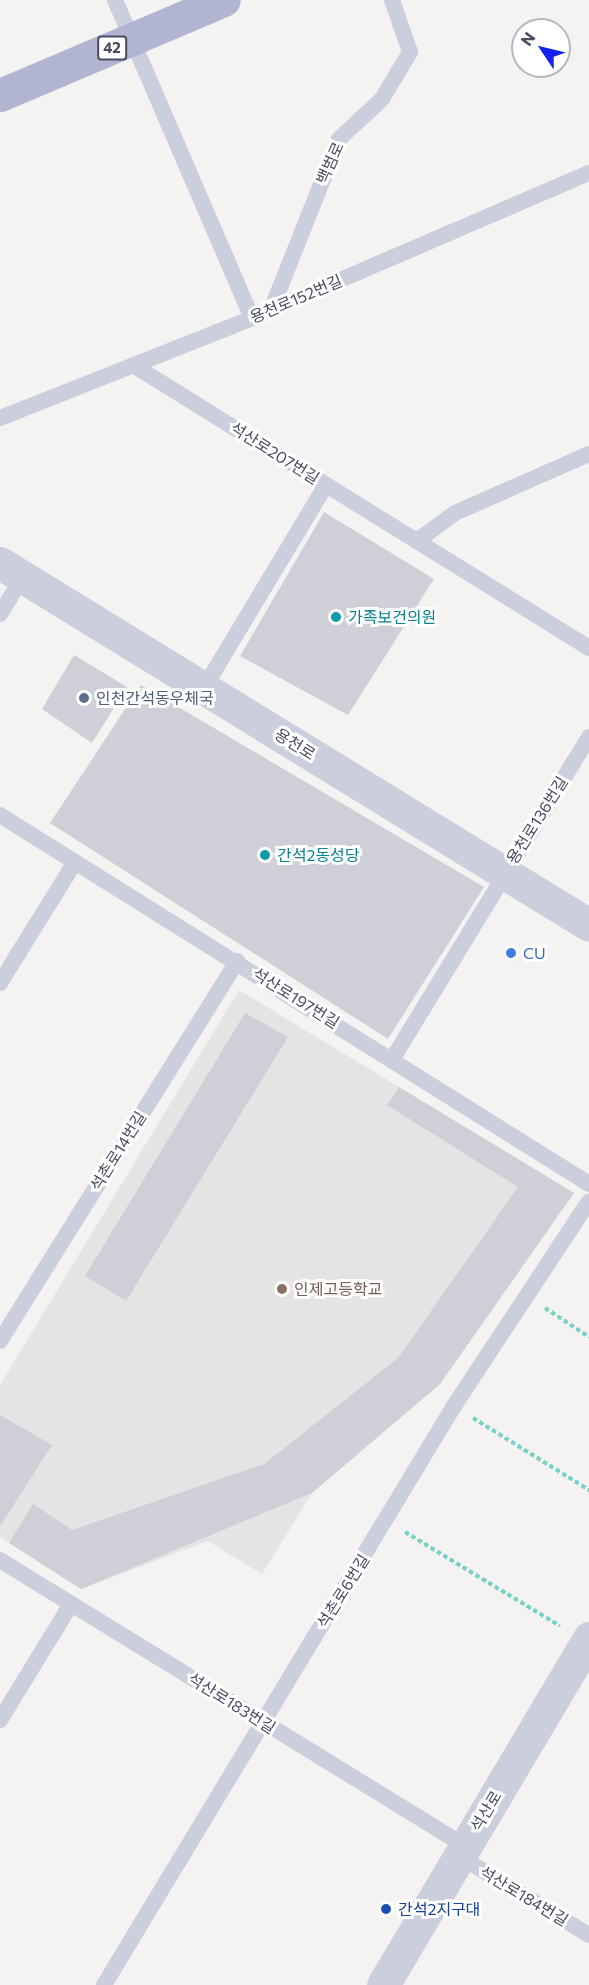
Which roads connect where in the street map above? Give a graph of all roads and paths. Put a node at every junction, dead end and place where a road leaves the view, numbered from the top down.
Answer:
1 (115, 0) edge
2 (224, 0) edge
3 (392, 0) edge
4 (131, 40) junction
5 (0, 95) edge
6 (589, 173) edge
7 (271, 309) junction
8 (252, 318) junction
9 (134, 365) junction
10 (0, 418) edge
11 (589, 454) edge
12 (326, 485) junction
13 (417, 541) junction
14 (12, 570) edge
15 (0, 614) edge
16 (589, 648) edge
17 (204, 688) junction
18 (589, 736) edge
19 (0, 815) edge
20 (75, 862) junction
21 (504, 872) junction
22 (589, 925) edge
23 (237, 961) junction
24 (0, 983) edge
25 (393, 1058) junction
26 (589, 1184) edge
27 (589, 1201) edge
28 (526, 1296) junction
29 (589, 1337) edge
30 (0, 1341) edge
31 (454, 1406) junction
32 (589, 1490) edge
33 (387, 1520) junction
34 (0, 1560) edge
35 (71, 1604) junction
36 (588, 1640) edge
37 (0, 1720) edge
38 (263, 1722) junction
39 (462, 1851) junction
40 (589, 1935) edge
41 (104, 1985) edge
42 (383, 1985) edge

1 - 4 lane
2 - 4 main road, 42
3 - 7 lane, 백범로
4 - 5 main road, 42
4 - 8 lane
6 - 7 lane, 용천로152번길
7 - 8 lane, 용천로152번길
8 - 9 lane, 용천로152번길
9 - 10 lane, 용천로152번길
9 - 12 lane, 석산로207번길
11 - 13 lane
12 - 13 lane, 석산로207번길
12 - 17 lane
13 - 16 lane, 석산로207번길
14 - 15 lane
14 - 17 street, 용천로
17 - 21 street, 용천로
18 - 21 lane, 용천로136번길
19 - 20 lane, 석산로197번길
20 - 23 lane, 석산로197번길
20 - 24 lane
21 - 22 street, 용천로
21 - 25 lane, 용천로136번길
23 - 25 lane, 석산로197번길
23 - 30 lane, 석촌로14번길
25 - 26 lane, 석산로197번길
27 - 28 lane, 석촌로6번길
28 - 29 path
28 - 31 lane, 석촌로6번길
31 - 32 path
31 - 33 lane, 석촌로6번길
33 - 36 path
33 - 38 lane, 석촌로6번길
34 - 35 lane, 석산로183번길
35 - 37 lane
35 - 38 lane, 석산로183번길
36 - 39 street, 석산로
38 - 39 lane, 석산로183번길
38 - 41 lane, 석촌로6번길
39 - 40 lane, 석산로184번길
39 - 42 street, 석산로

